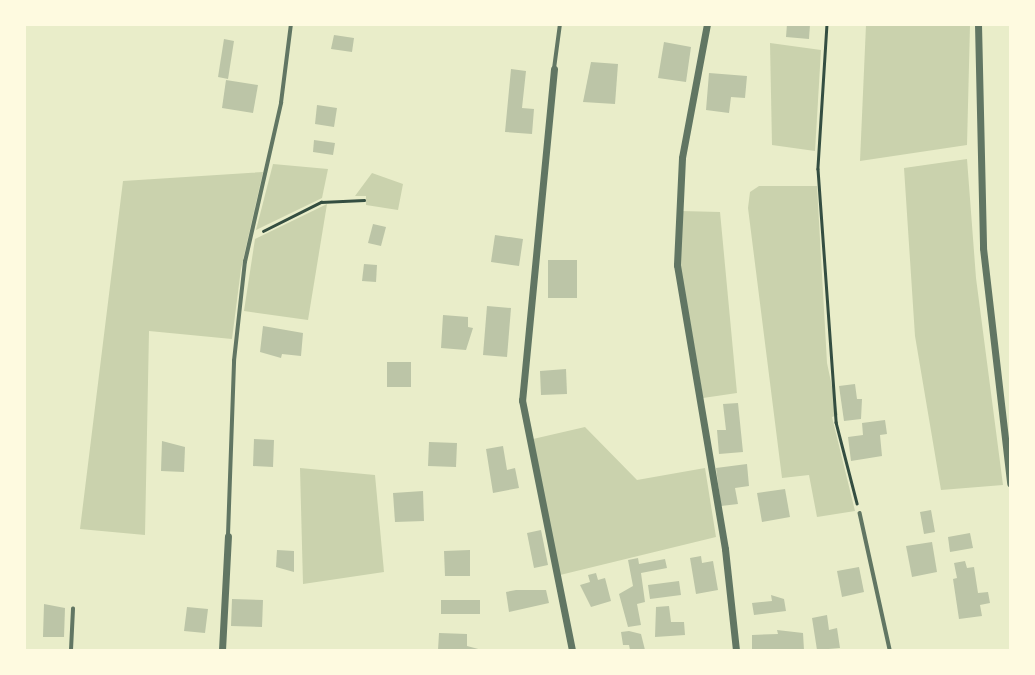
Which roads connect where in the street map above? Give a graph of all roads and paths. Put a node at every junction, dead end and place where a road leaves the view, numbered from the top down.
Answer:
1 (291, 24) edge
2 (560, 24) edge
3 (707, 24) edge
4 (827, 24) edge
5 (978, 24) edge
6 (554, 69) joint
7 (363, 200) dead end
8 (251, 237) junction
9 (1010, 483) edge
10 (860, 513) joint
11 (228, 536) joint
12 (73, 609) dead end
13 (71, 650) edge
14 (222, 650) edge
15 (572, 650) edge
16 (736, 650) edge
17 (890, 650) edge

1 - 8 lane
2 - 6 lane
3 - 16 street
4 - 10 path
5 - 9 street
6 - 15 street
7 - 8 path
8 - 11 lane
10 - 17 lane
11 - 14 street
12 - 13 lane

